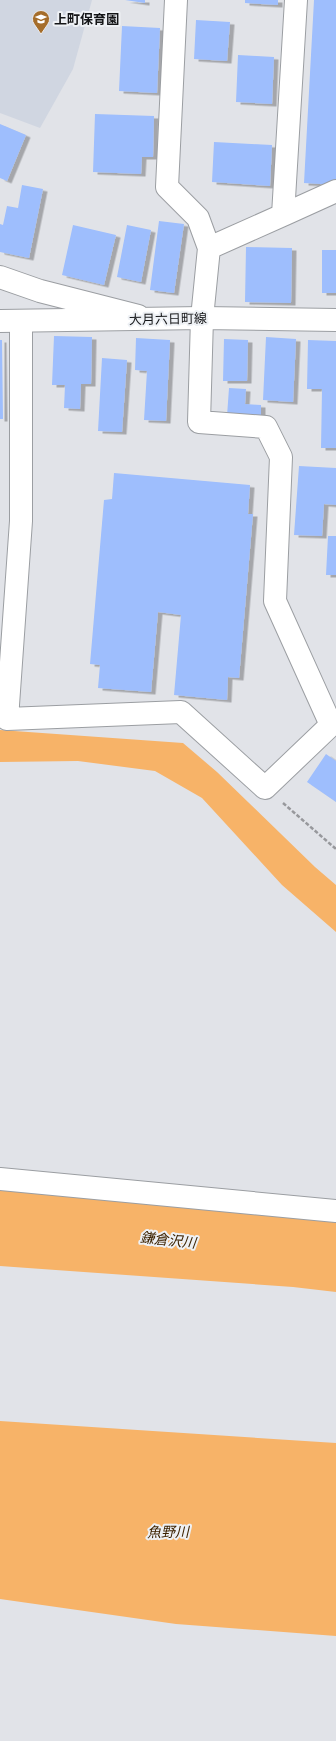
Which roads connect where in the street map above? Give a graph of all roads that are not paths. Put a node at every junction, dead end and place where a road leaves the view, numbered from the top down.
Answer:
1 (176, 0) edge
2 (296, 0) edge
3 (336, 191) edge
4 (283, 215) junction
5 (209, 248) junction
6 (0, 277) edge
7 (202, 318) junction
8 (151, 319) junction
9 (336, 320) edge
10 (10, 321) edge
11 (334, 725) edge
12 (0, 1179) edge
13 (336, 1211) edge

1 - 5 street
2 - 4 street
3 - 4 street
4 - 5 street
5 - 7 street
6 - 8 street
7 - 8 street, 大月六日町線
7 - 9 street, 大月六日町線
7 - 11 street
8 - 10 street, 大月六日町線
10 - 11 street
12 - 13 street

